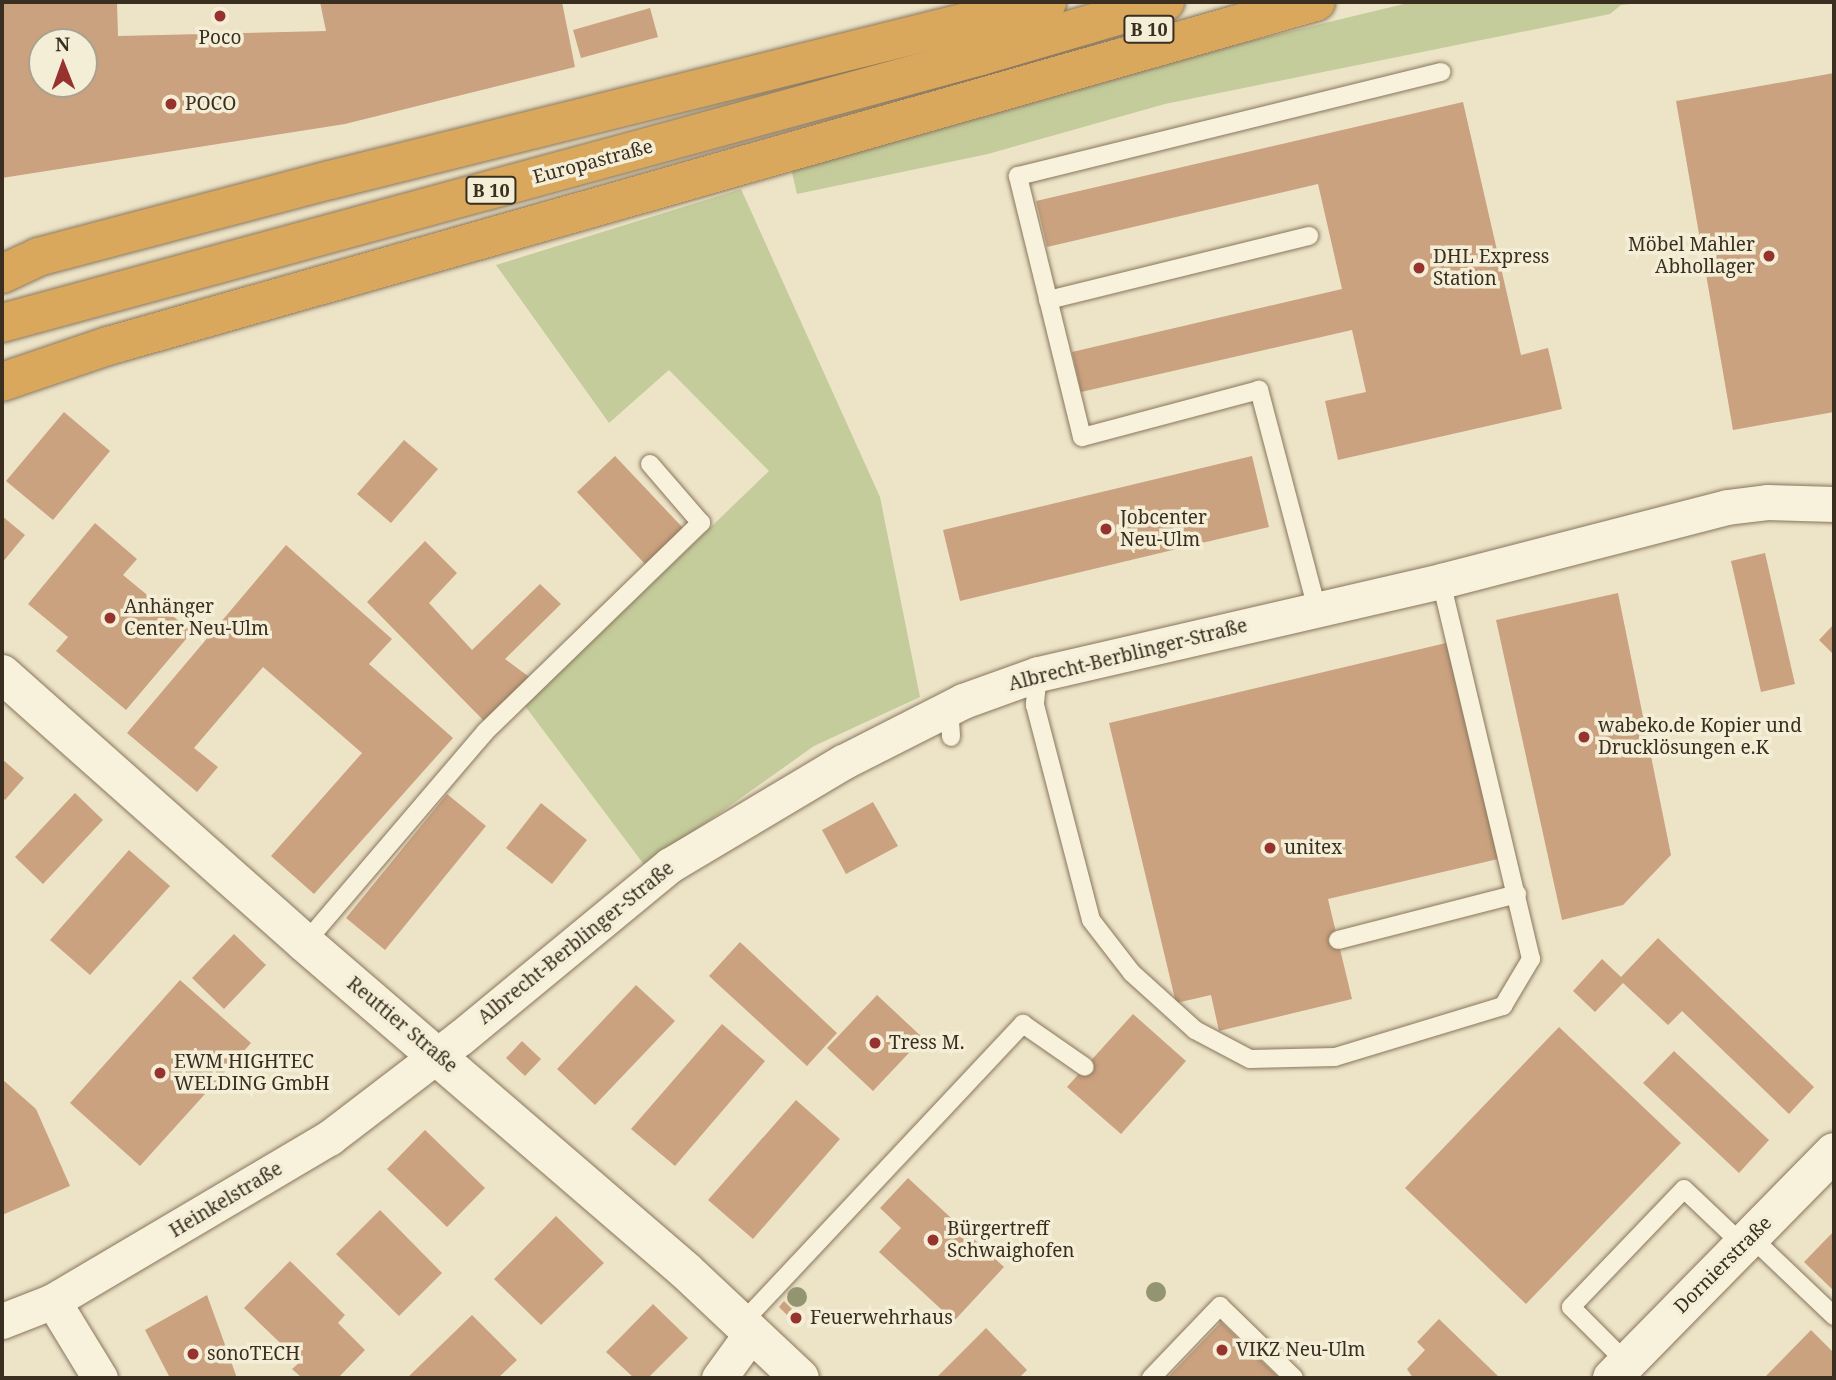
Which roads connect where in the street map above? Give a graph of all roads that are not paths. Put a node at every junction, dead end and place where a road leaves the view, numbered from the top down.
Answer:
1 (1047, 2) edge
2 (1165, 2) edge
3 (1316, 2) edge
4 (981, 56) junction
5 (1441, 72) dead end
6 (1309, 236) dead end
7 (38, 257) junction
8 (2, 266) edge
9 (2, 274) edge
10 (1048, 300) junction
11 (2, 323) edge
12 (4, 381) edge
13 (650, 464) dead end
14 (1834, 504) edge
15 (1441, 581) junction
16 (1317, 610) junction
17 (2, 674) edge
18 (1038, 674) junction
19 (1517, 894) junction
20 (1338, 940) dead end
21 (305, 943) junction
22 (437, 1056) junction
23 (1085, 1067) dead end
24 (1834, 1152) edge
25 (1747, 1241) junction
26 (53, 1301) junction
27 (1834, 1316) edge
28 (2, 1321) edge
29 (746, 1329) junction
30 (1620, 1373) edge
31 (100, 1378) edge
32 (719, 1378) edge
33 (800, 1378) edge
34 (1151, 1378) edge
35 (1294, 1378) edge

1 - 7 highway
2 - 4 highway, Europastraße / B 10
3 - 4 highway, Europastraße / B 10
3 - 12 highway
4 - 11 highway, Europastraße / B 10
5 - 10 lane
6 - 10 lane
7 - 8 main road
7 - 9 highway
10 - 16 lane
13 - 21 lane
14 - 15 street, Albrecht-Berblinger-Straße
15 - 16 street, Albrecht-Berblinger-Straße
15 - 19 lane
16 - 18 street, Albrecht-Berblinger-Straße
17 - 21 main road, Reuttier Straße
18 - 19 lane
18 - 22 street, Albrecht-Berblinger-Straße
19 - 20 lane
21 - 22 main road, Reuttier Straße
22 - 26 street, Heinkelstraße
22 - 29 main road, Reuttier Straße
23 - 29 lane
24 - 25 main road, Dornierstraße
25 - 27 lane
25 - 30 main road, Dornierstraße
25 - 30 lane
26 - 28 street, Heinkelstraße
26 - 31 street
29 - 32 street
29 - 33 main road, Reuttier Straße
34 - 35 lane

